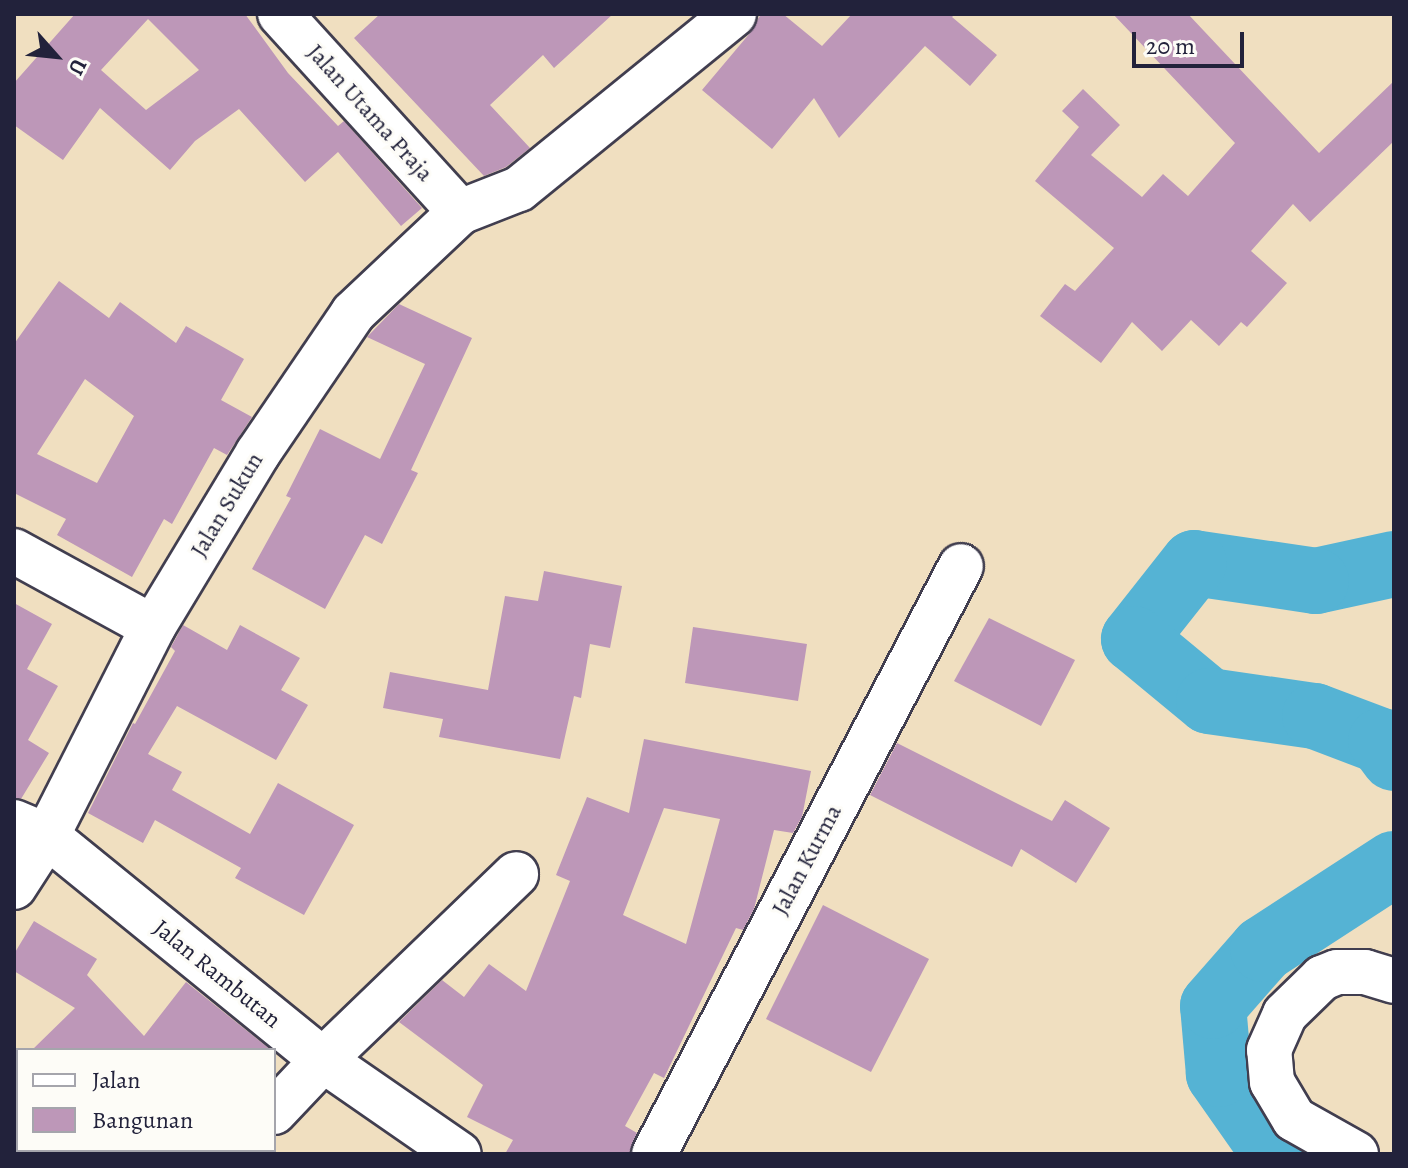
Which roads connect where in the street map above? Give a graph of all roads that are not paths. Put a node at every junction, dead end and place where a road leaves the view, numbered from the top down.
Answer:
1 (280, 14) edge
2 (734, 14) edge
3 (460, 212) junction
4 (14, 551) edge
5 (961, 566) dead end
6 (153, 627) junction
7 (31, 829) edge
8 (516, 874) dead end
9 (14, 887) edge
10 (1394, 981) edge
11 (323, 1060) junction
12 (276, 1110) edge
13 (459, 1154) edge
14 (654, 1154) edge
15 (1356, 1154) edge

1 - 3 street, Jalan Utama Praja
2 - 3 street
3 - 6 street, Jalan Sukun
4 - 6 street
5 - 14 street, Jalan Kurma
6 - 7 street, Jalan Sukun
7 - 9 street, Jalan Sukun
7 - 11 street, Jalan Rambutan
8 - 11 street
10 - 15 street
11 - 12 street
11 - 13 street, Jalan Rambutan

